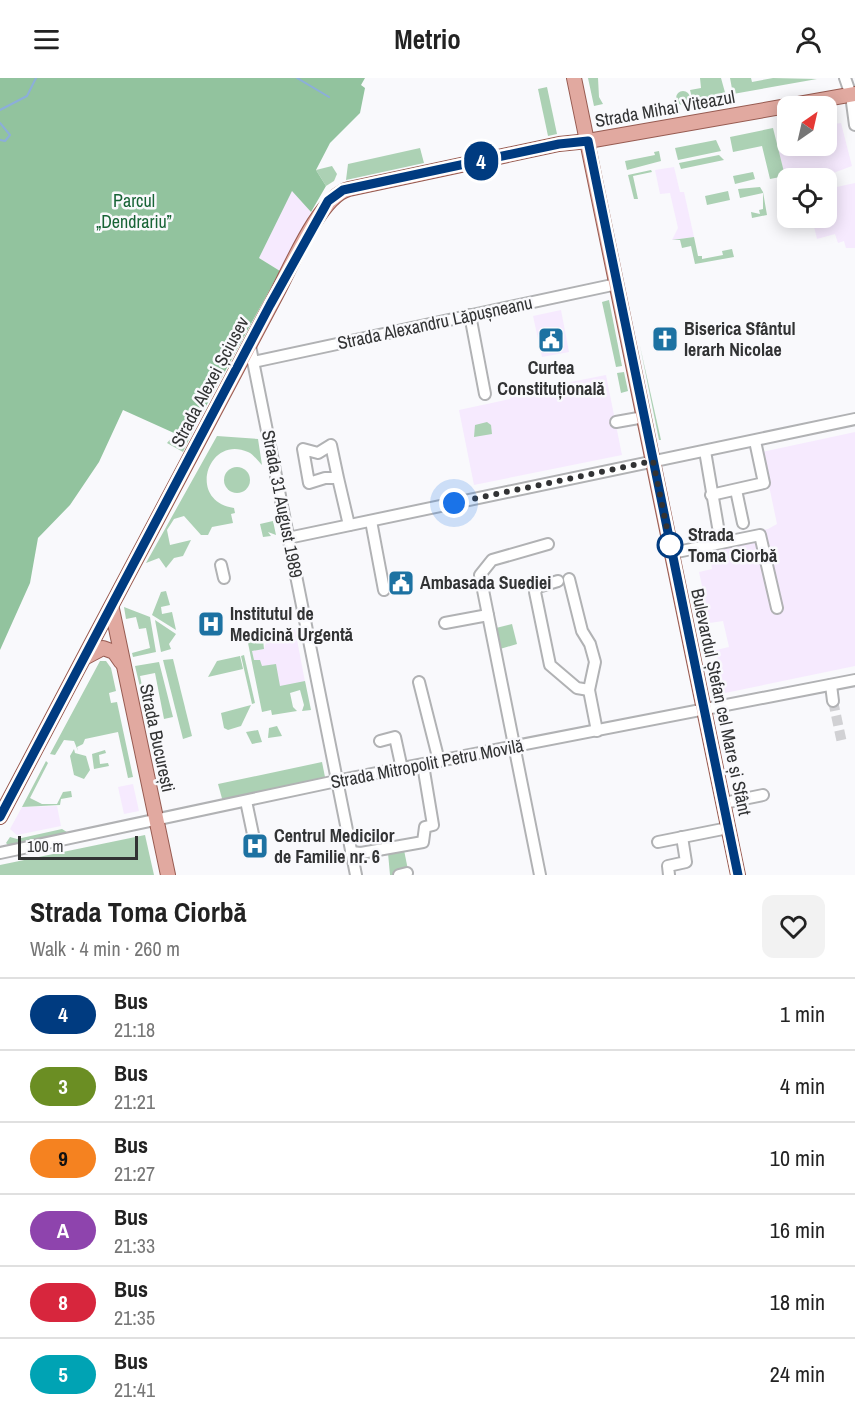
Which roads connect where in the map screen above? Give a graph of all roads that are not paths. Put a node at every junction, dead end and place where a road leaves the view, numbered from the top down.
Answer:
1 (574, 78) edge
2 (845, 78) edge
3 (853, 94) edge
4 (855, 125) edge
5 (588, 141) junction
6 (617, 284) junction
7 (470, 315) junction
8 (250, 346) junction
9 (253, 362) junction
10 (485, 394) dead end
11 (644, 417) junction
12 (855, 418) edge
13 (616, 422) dead end
14 (755, 441) junction
15 (705, 451) junction
16 (653, 461) junction
17 (338, 478) dead end
18 (736, 490) junction
19 (711, 495) junction
20 (371, 521) junction
21 (743, 523) dead end
22 (349, 525) junction
23 (718, 527) dead end
24 (288, 538) junction
25 (548, 544) dead end
26 (672, 553) junction
27 (221, 565) dead end
28 (224, 578) dead end
29 (569, 579) dead end
30 (558, 581) dead end
31 (384, 590) dead end
32 (777, 608) dead end
33 (112, 609) junction
34 (488, 615) junction
35 (445, 623) dead end
36 (84, 658) junction
37 (124, 669) junction
38 (855, 680) edge
39 (419, 682) dead end
40 (831, 685) junction
41 (589, 690) junction
42 (833, 701) tunnel mouth
43 (704, 710) junction
44 (597, 732) junction
45 (380, 741) dead end
46 (515, 747) junction
47 (439, 762) junction
48 (423, 765) junction
49 (402, 769) junction
50 (337, 781) junction
51 (427, 790) junction
52 (763, 795) dead end
53 (246, 801) junction
54 (433, 801) dead end
55 (724, 803) junction
56 (0, 818) edge
57 (156, 821) junction
58 (729, 828) junction
59 (682, 837) junction
60 (254, 839) dead end
61 (658, 842) dead end
62 (0, 853) edge
63 (350, 859) junction
64 (168, 875) edge
65 (356, 875) edge
66 (540, 875) edge
67 (669, 875) edge
68 (738, 875) edge

1 - 5 main road, Bulevardul Ștefan cel Mare și Sfânt
2 - 3 street
3 - 4 street
3 - 5 main road, Strada Mihai Viteazul
5 - 6 main road, Bulevardul Ștefan cel Mare și Sfânt
5 - 8 main road, Strada Alexei Șciusev
6 - 7 street, Strada Alexandru Lăpușneanu
6 - 11 main road, Bulevardul Ștefan cel Mare și Sfânt
7 - 9 street, Strada Alexandru Lăpușneanu
7 - 10 street
8 - 9 street, Strada 31 August 1989
8 - 33 main road, Strada Alexei Șciusev
9 - 24 street, Strada 31 August 1989
11 - 13 street
11 - 16 main road, Bulevardul Ștefan cel Mare și Sfânt
12 - 14 street
14 - 15 street
14 - 18 street
15 - 16 street
15 - 19 street
16 - 20 street
16 - 26 main road, Bulevardul Ștefan cel Mare și Sfânt
17 - 22 street
18 - 19 street
18 - 21 street
19 - 23 street
20 - 22 street
20 - 31 street
22 - 24 street
24 - 50 street, Strada 31 August 1989
25 - 34 street
26 - 32 street
26 - 43 main road, Bulevardul Ștefan cel Mare și Sfânt
27 - 28 street
29 - 41 street
30 - 41 street
33 - 36 main road, Strada Alexei Șciusev
33 - 37 main road, Strada București
34 - 35 street
34 - 46 street
36 - 37 main road
36 - 56 main road, Strada Alexei Șciusev
37 - 57 main road, Strada București
38 - 40 street, Strada Mitropolit Petru Movilă
39 - 47 street
40 - 42 street
40 - 43 street, Strada Mitropolit Petru Movilă
41 - 44 street
43 - 44 street, Strada Mitropolit Petru Movilă
43 - 55 main road, Bulevardul Ștefan cel Mare și Sfânt
44 - 46 street, Strada Mitropolit Petru Movilă
45 - 49 street
46 - 47 street, Strada Mitropolit Petru Movilă
46 - 66 street
47 - 48 street, Strada Mitropolit Petru Movilă
48 - 49 street, Strada Mitropolit Petru Movilă
48 - 51 street
49 - 50 street, Strada Mitropolit Petru Movilă
50 - 53 street, Strada Mitropolit Petru Movilă
50 - 63 street, Strada 31 August 1989
51 - 54 street
51 - 63 street
52 - 55 street
53 - 57 street, Strada Mitropolit Petru Movilă
53 - 60 street
55 - 58 main road, Bulevardul Ștefan cel Mare și Sfânt
57 - 62 street, Strada Mitropolit Petru Movilă
57 - 64 main road, Strada București
58 - 59 street
58 - 68 main road, Bulevardul Ștefan cel Mare și Sfânt
59 - 61 street
59 - 67 street
63 - 65 street, Strada 31 August 1989

